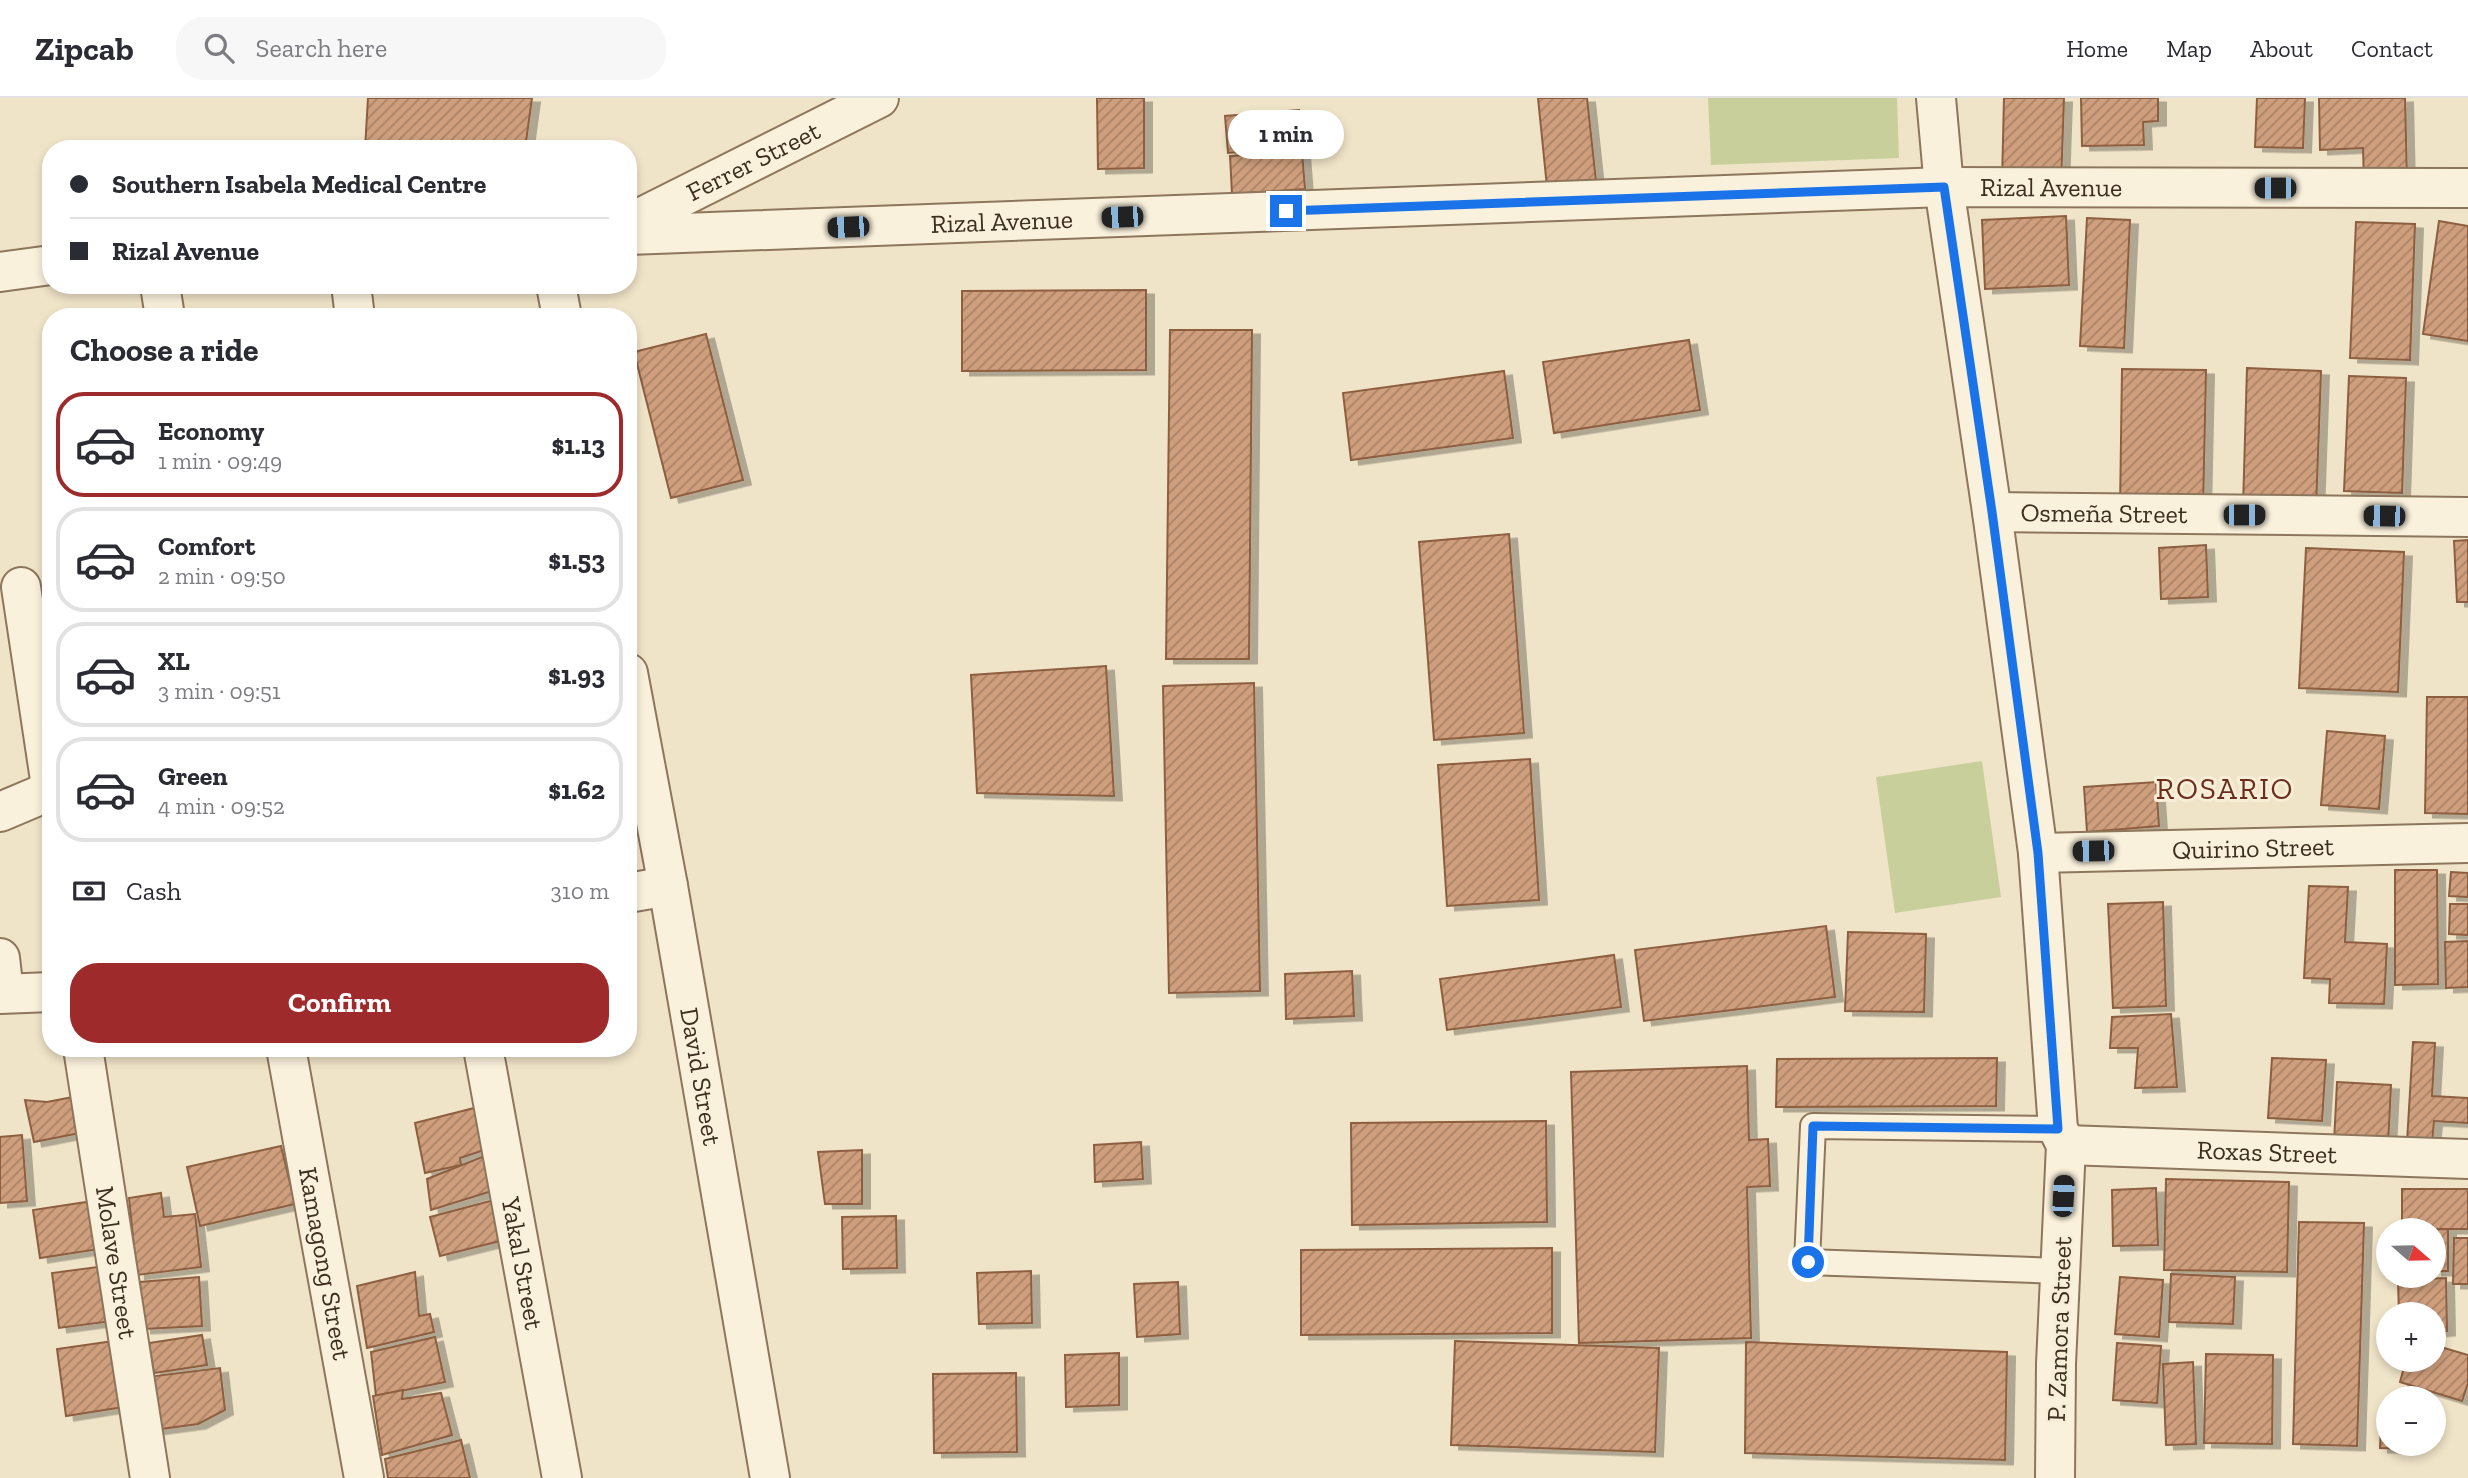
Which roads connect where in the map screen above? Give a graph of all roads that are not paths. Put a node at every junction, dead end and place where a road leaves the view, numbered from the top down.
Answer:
1 (879, 98) edge
2 (1936, 98) edge
3 (1944, 187) junction
4 (2468, 188) edge
5 (637, 219) edge
6 (637, 235) edge
7 (42, 266) edge
8 (0, 272) edge
9 (1992, 512) junction
10 (2468, 517) edge
11 (21, 587) dead end
12 (637, 721) edge
13 (42, 727) edge
14 (42, 794) edge
15 (0, 812) edge
16 (2468, 843) edge
17 (2038, 853) junction
18 (668, 886) junction
19 (637, 891) edge
20 (1, 982) edge
21 (42, 990) edge
22 (84, 1057) edge
23 (287, 1057) edge
24 (485, 1057) edge
25 (2062, 1137) junction
26 (2468, 1159) edge
27 (2060, 1271) junction
28 (150, 1478) edge
29 (363, 1478) edge
30 (562, 1478) edge
31 (770, 1478) edge
32 (2055, 1478) edge

1 - 5 street, Ferrer Street
2 - 3 street, P. Zamora Street
3 - 4 street, Rizal Avenue
3 - 6 street, Rizal Avenue
3 - 9 street, P. Zamora Street
7 - 8 street
9 - 10 street, Osmeña Street
9 - 17 street, P. Zamora Street
11 - 13 street
12 - 18 street, David Street
14 - 15 street
16 - 17 street, Quirino Street
17 - 25 street, P. Zamora Street
18 - 19 street
18 - 31 street, David Street
20 - 21 street
22 - 28 street, Molave Street
23 - 29 street, Kamagong Street
24 - 30 street, Yakal Street
25 - 26 street, Roxas Street
25 - 27 street, P. Zamora Street
25 - 27 lane
27 - 32 street, P. Zamora Street

